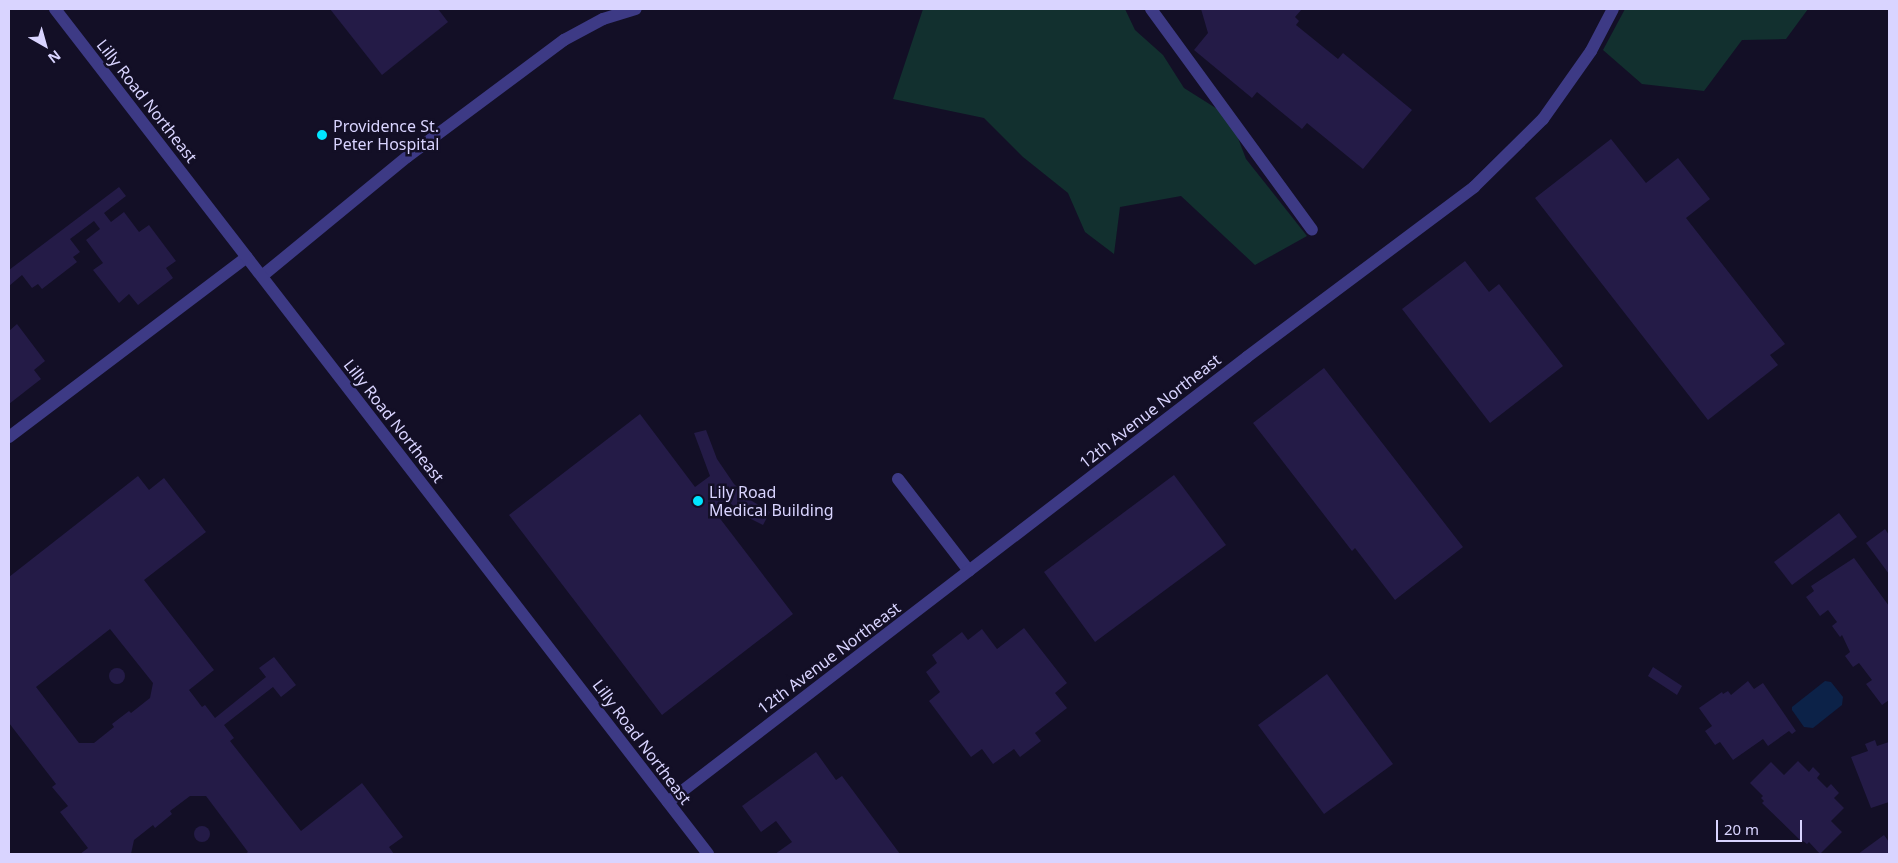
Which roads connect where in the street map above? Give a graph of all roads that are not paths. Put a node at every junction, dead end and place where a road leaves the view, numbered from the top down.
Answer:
1 (55, 9) edge
2 (636, 9) edge
3 (1151, 9) edge
4 (1613, 9) edge
5 (1312, 230) dead end
6 (247, 257) junction
7 (262, 276) junction
8 (9, 437) edge
9 (898, 479) dead end
10 (969, 571) junction
11 (668, 802) junction
12 (708, 854) edge

1 - 6 street, Lilly Road Northeast
2 - 7 street
3 - 5 street
4 - 10 street, 12th Avenue Northeast
6 - 7 street, Lilly Road Northeast
6 - 8 street
7 - 11 street, Lilly Road Northeast
9 - 10 street
10 - 11 street, 12th Avenue Northeast
11 - 12 street, Lilly Road Northeast

